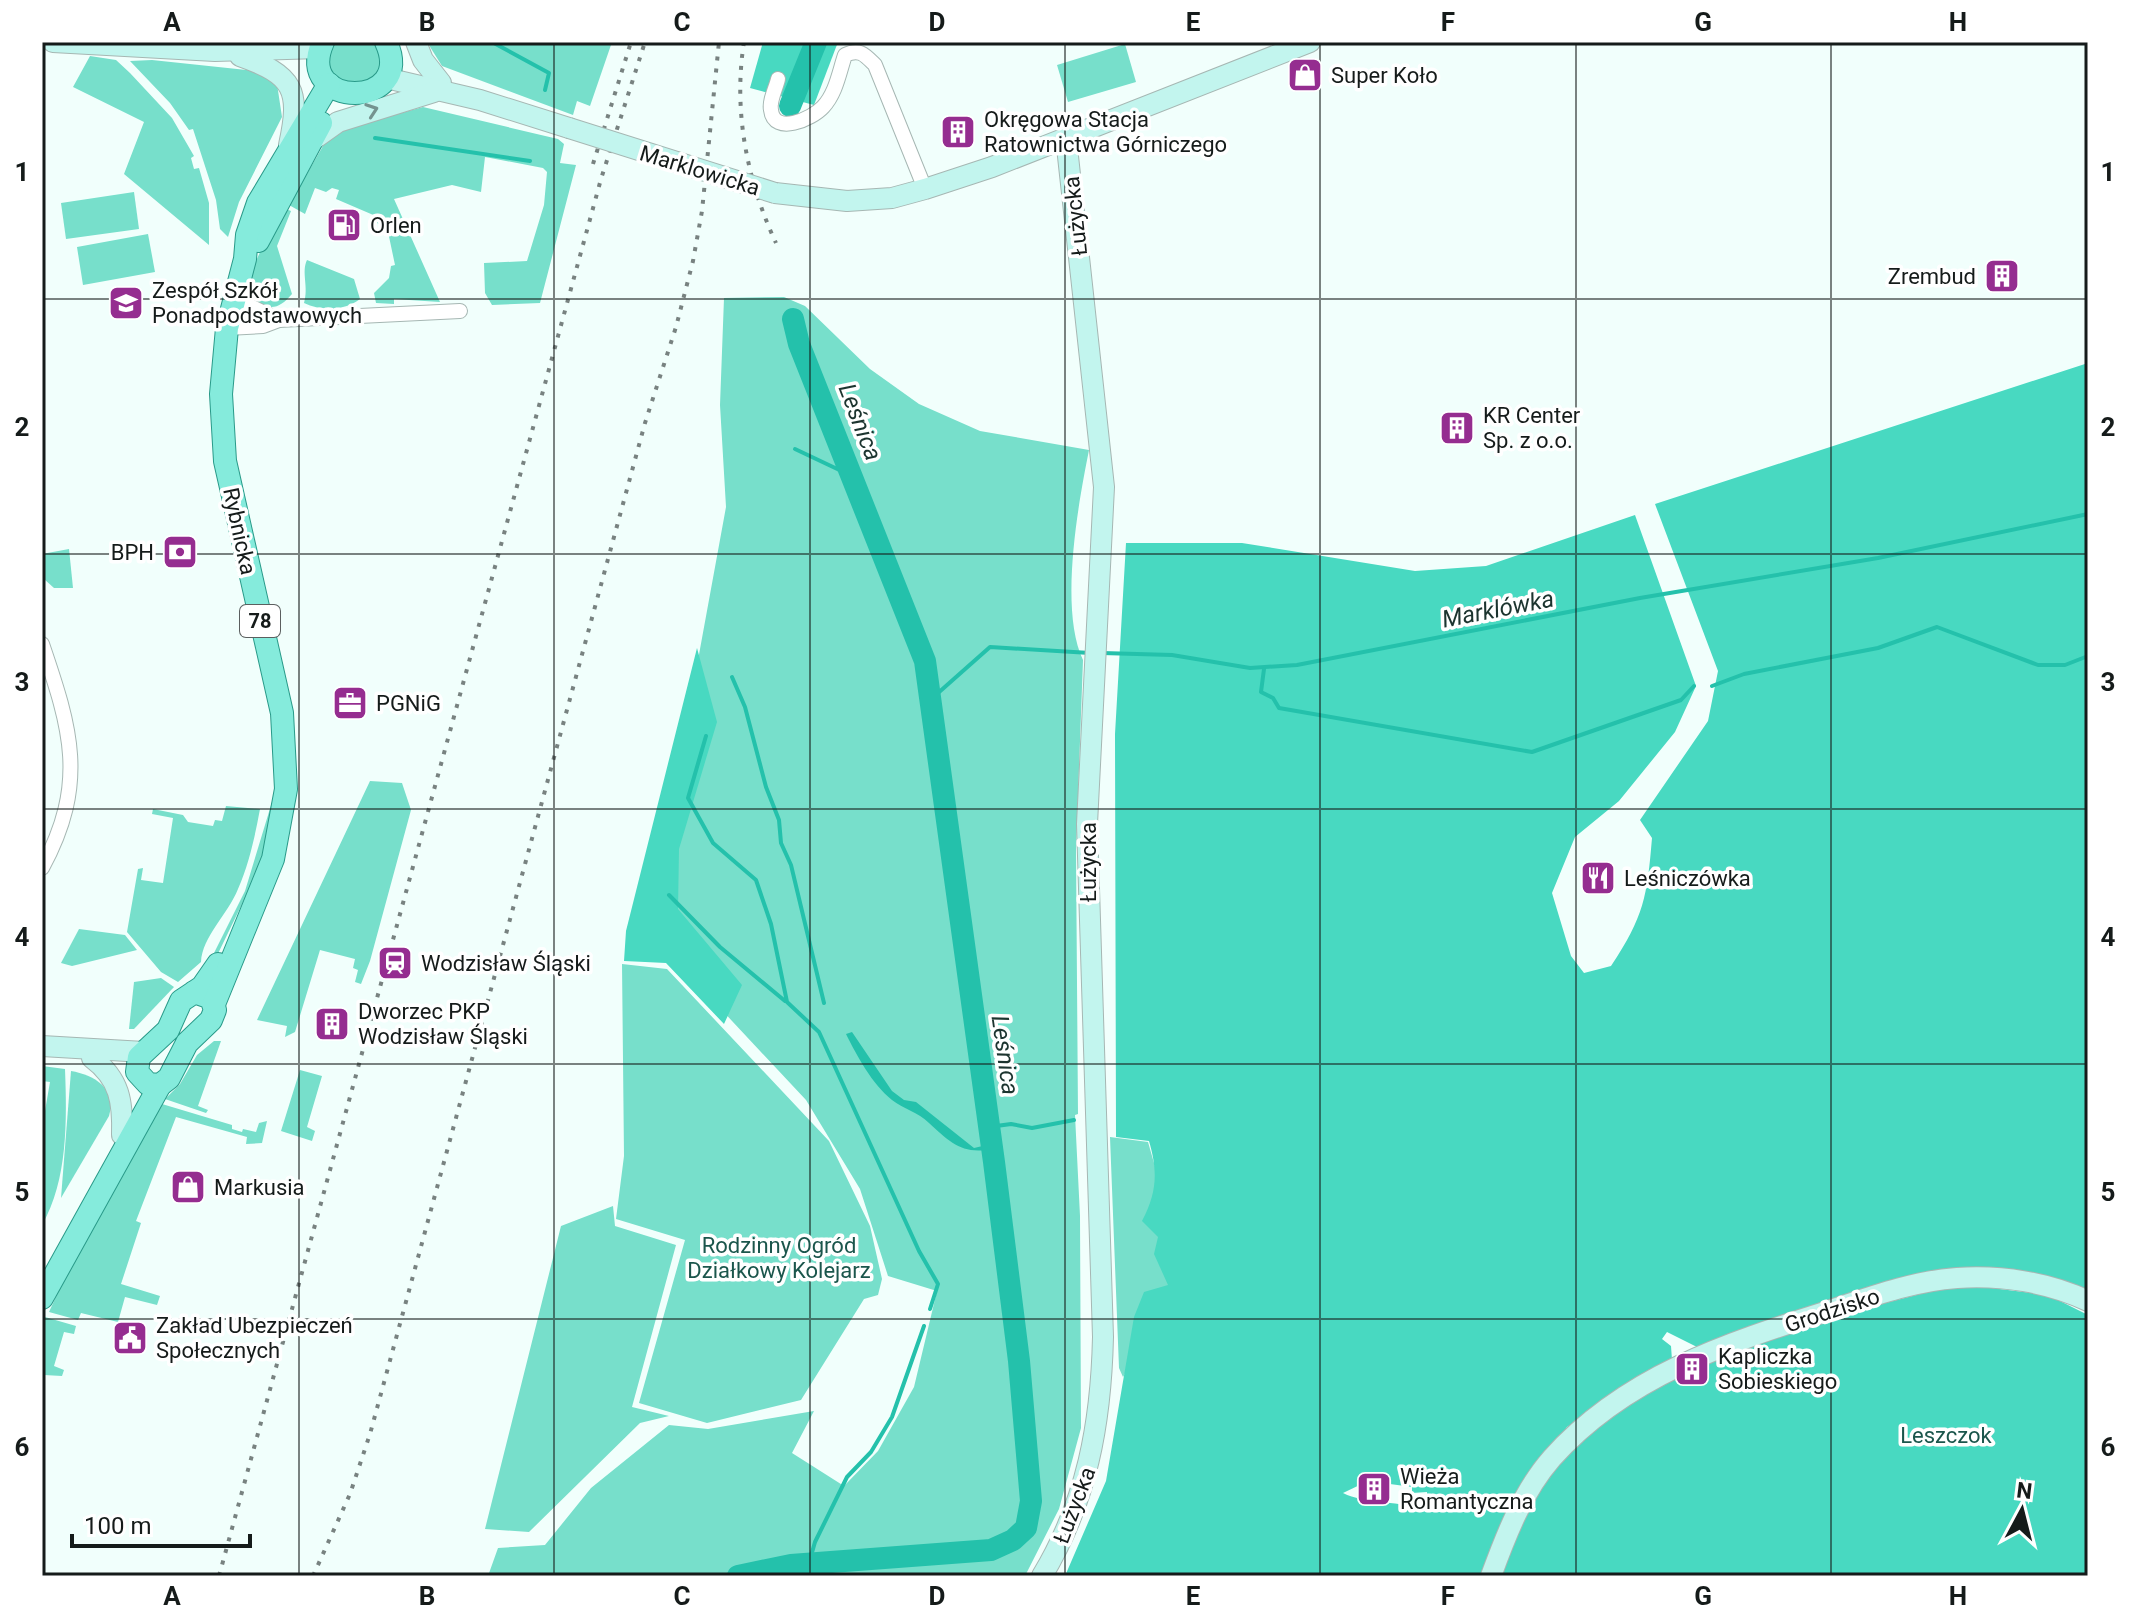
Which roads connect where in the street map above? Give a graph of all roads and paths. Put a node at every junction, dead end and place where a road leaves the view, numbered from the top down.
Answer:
1 (53, 42) edge
2 (279, 42) edge
3 (416, 42) edge
4 (1310, 42) edge
5 (95, 43) edge
6 (246, 52) junction
7 (387, 60) edge
8 (327, 66) edge
9 (778, 79) dead end
10 (439, 87) junction
11 (1066, 138) junction
12 (299, 144) junction
13 (925, 189) junction
14 (233, 298) junction
15 (460, 311) dead end
16 (279, 320) junction
17 (227, 328) junction
18 (42, 644) edge
19 (42, 868) edge
20 (239, 938) junction
21 (194, 992) junction
22 (214, 1004) junction
23 (42, 1046) edge
24 (68, 1050) junction
25 (92, 1058) junction
26 (145, 1072) junction
27 (122, 1135) junction
28 (42, 1277) edge
29 (42, 1298) edge
30 (2088, 1301) edge
31 (1042, 1576) edge
32 (1491, 1576) edge

1 - 5 main road
2 - 6 main road
3 - 10 main road
4 - 11 main road, Marklowicka
5 - 6 main road
6 - 8 main road
6 - 12 main road
7 - 8 main road
7 - 10 main road, Marklowicka
8 - 12 main road, Rybnicka / 78
9 - 13 street
12 -> 10 main road
10 - 13 main road, Marklowicka, bridge
11 - 13 main road, Marklowicka
11 - 31 main road, Łużycka
12 - 14 main road, Rybnicka / 78
14 - 16 street
14 - 17 main road, Rybnicka / 78
15 - 16 street
16 - 17 street
17 - 20 main road, Rybnicka / 78
18 - 19 street
20 - 21 main road, Rybnicka / 78
20 - 22 main road, Rybnicka / 78
21 - 22 main road
21 - 26 main road, 78
22 - 26 main road, 78
23 - 24 main road
24 - 25 main road
24 - 26 main road
25 - 26 main road
25 - 27 main road
26 - 27 main road, 78
26 - 29 main road, 78
27 - 28 main road, 78
30 - 32 main road, Grodzisko

